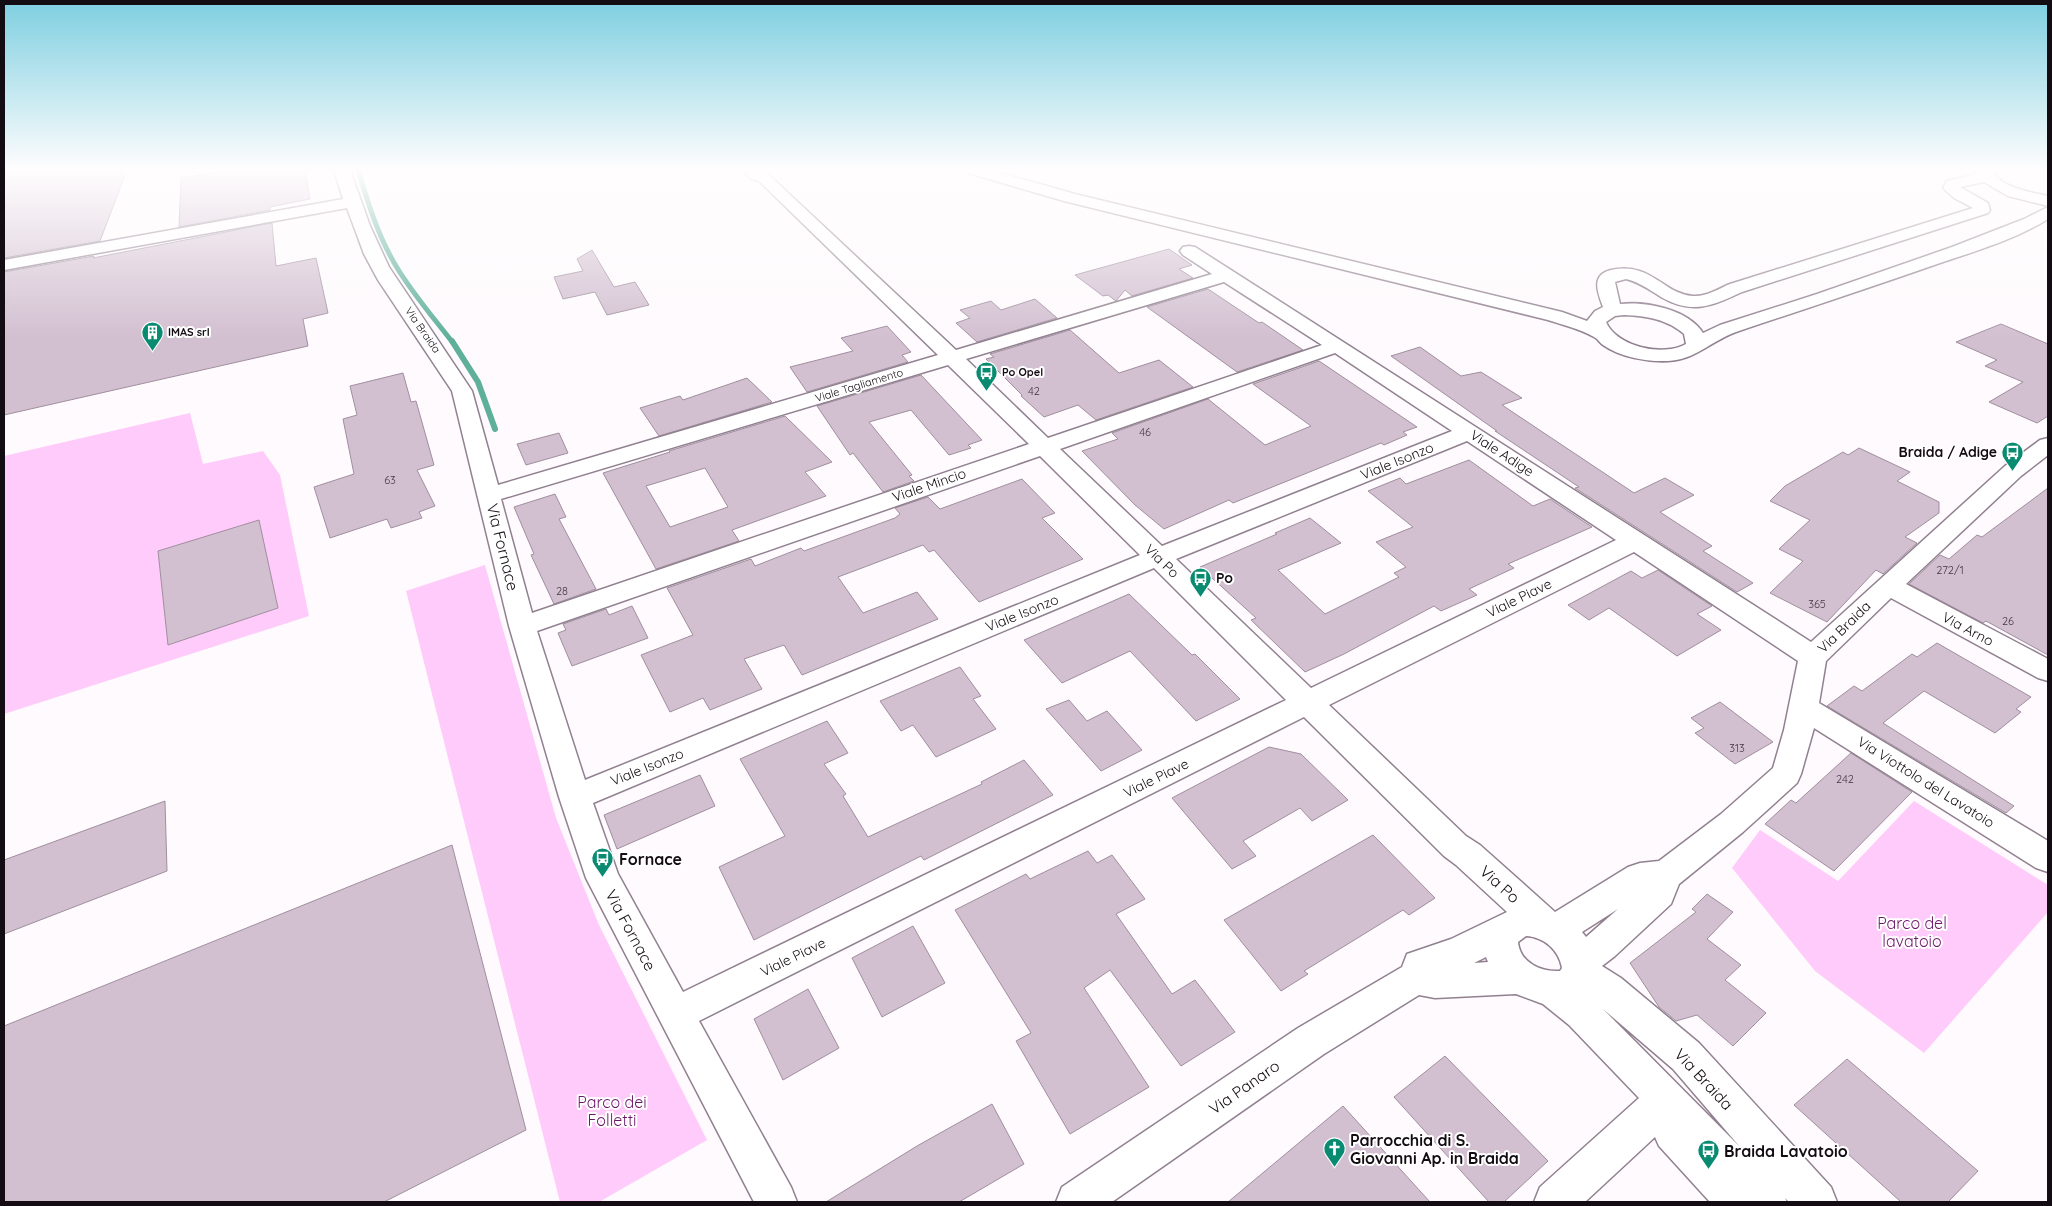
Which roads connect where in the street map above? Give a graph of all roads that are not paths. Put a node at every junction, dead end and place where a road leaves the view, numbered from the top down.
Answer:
1 (218, 226) edge
2 (363, 226) edge
3 (814, 226) edge
4 (1186, 226) edge
5 (1931, 226) edge
6 (2022, 226) edge
7 (1189, 251) dead end
8 (4, 265) edge
9 (1227, 275) junction
10 (1605, 285) junction
11 (1649, 311) junction
12 (1604, 320) junction
13 (1682, 323) junction
14 (1727, 329) junction
15 (1696, 344) junction
16 (1337, 346) junction
17 (952, 357) junction
18 (1470, 432) junction
19 (1042, 446) junction
20 (2047, 447) edge
21 (490, 495) junction
22 (1635, 541) junction
23 (1158, 557) junction
24 (1888, 586) junction
25 (522, 626) junction
26 (1814, 657) junction
27 (2048, 671) edge
28 (1308, 703) junction
29 (1803, 707) junction
30 (575, 797) junction
31 (2048, 858) edge
32 (1666, 875) junction
33 (1529, 927) junction
34 (1557, 974) junction
35 (1414, 978) junction
36 (676, 1014) junction
37 (1666, 1099) junction
38 (776, 1202) edge
39 (1077, 1202) edge
40 (1555, 1202) edge
41 (1738, 1202) edge
42 (1766, 1202) edge
43 (1816, 1202) edge

1 - 8 street
2 - 21 street, Via Braida
3 - 17 street, Via Po
4 - 12 street
5 - 10 street
6 - 14 street
7 - 9 street, Viale Adige
9 - 16 street, Viale Adige
9 - 17 street, Viale Tagliamento
10 - 11 street
10 - 12 street
11 - 12 street
11 - 13 street
12 - 15 street
13 - 14 street
13 - 15 street
14 - 15 street
16 - 18 street, Viale Adige
16 - 19 street, Viale Mincio
17 - 19 street, Via Po
17 - 21 street, Viale Tagliamento
18 - 22 street, Viale Adige
18 - 23 street, Viale Isonzo
19 - 23 street, Via Po
19 - 25 street, Viale Mincio
20 - 24 street, Via Braida
21 - 25 street, Via Fornace
22 - 26 street, Viale Adige
22 - 28 street, Viale Piave
23 - 28 street, Via Po
23 - 30 street, Viale Isonzo
24 - 26 street, Via Braida
24 - 27 street, Via Arno
25 - 30 street, Via Fornace
26 - 29 street, Via Braida
28 - 33 street, Via Po
28 - 36 street, Viale Piave
29 - 31 street, Via Viottolo del Lavatoio
29 - 32 street, Via Braida
30 - 36 street, Via Fornace
32 - 33 street
32 - 34 street, Via Braida
33 - 34 street, Via Braida
33 - 34 street, Via Braida
33 - 35 street, Via Panaro
34 - 35 street
34 - 37 street, Via Braida
34 - 43 street, Via Braida
35 - 39 street, Via Panaro
36 - 38 street, Via Fornace
37 - 40 street
37 - 41 street
37 - 42 street, Via Braida

